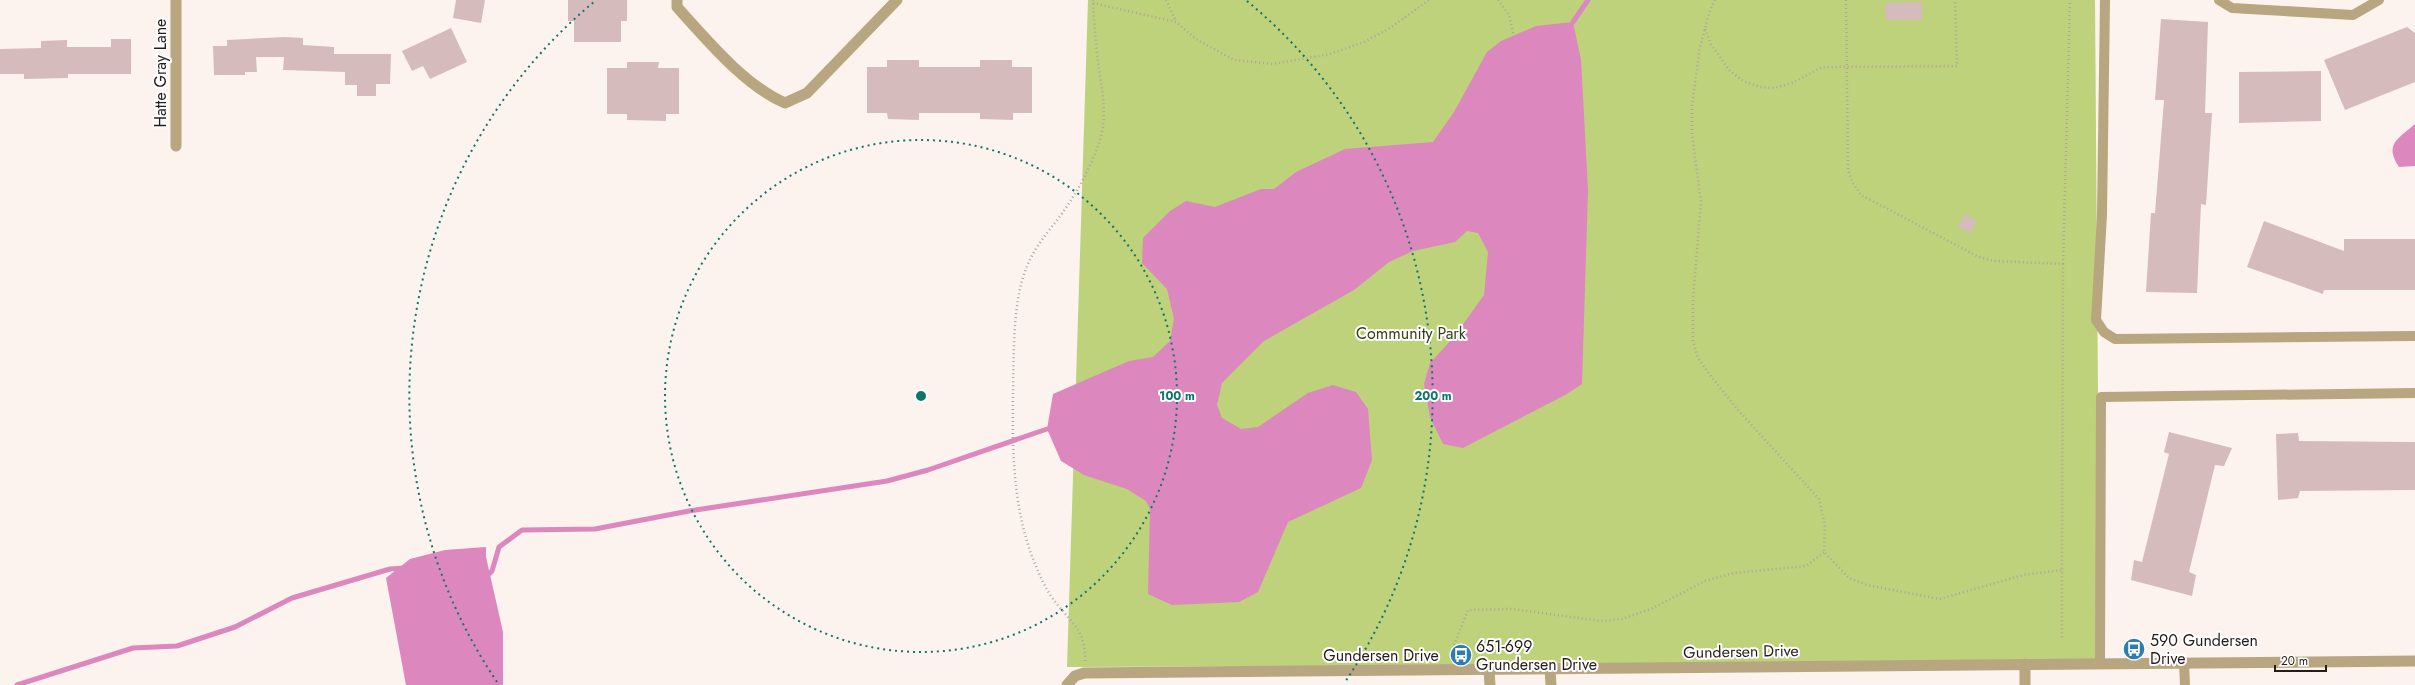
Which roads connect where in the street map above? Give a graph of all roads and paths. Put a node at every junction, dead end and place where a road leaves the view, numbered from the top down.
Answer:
1 (176, 0) edge
2 (677, 0) edge
3 (897, 0) edge
4 (1166, 0) edge
5 (1430, 0) edge
6 (1498, 0) edge
7 (1715, 0) edge
8 (1846, 0) edge
9 (1955, 0) edge
10 (2070, 0) edge
11 (2105, 0) edge
12 (2219, 0) edge
13 (2378, 0) edge
14 (1093, 2) edge
15 (1176, 22) junction
16 (1704, 28) junction
17 (1513, 33) dead end
18 (1846, 67) junction
19 (176, 146) dead end
20 (2063, 264) junction
21 (2415, 336) edge
22 (2415, 393) edge
23 (1824, 552) junction
24 (2062, 570) junction
25 (2062, 640) dead end
26 (1454, 645) dead end
27 (1086, 659) dead end
28 (2415, 661) edge
29 (2184, 663) junction
30 (2025, 664) junction
31 (2100, 664) junction
32 (1550, 669) junction
33 (1490, 670) junction
34 (1068, 683) edge
35 (1490, 685) edge
36 (1551, 685) edge
37 (2025, 685) edge
38 (2185, 685) edge

1 - 19 street, Hatte Gray Lane
2 - 3 street
4 - 15 path
5 - 15 path
6 - 17 path
7 - 16 path
8 - 18 path
9 - 18 path
10 - 20 path
11 - 21 lane
12 - 13 lane
14 - 15 path
14 - 27 path
16 - 18 path
16 - 23 path
18 - 20 path
20 - 24 path
22 - 31 lane
23 - 24 path
23 - 26 path
24 - 25 path
28 - 29 street, Gundersen Drive
29 - 31 street, Gundersen Drive
29 - 38 lane
30 - 31 street, Gundersen Drive
30 - 32 street, Gundersen Drive
30 - 37 street
32 - 33 street, Gundersen Drive
32 - 36 street
33 - 34 street, Gundersen Drive
33 - 35 street

